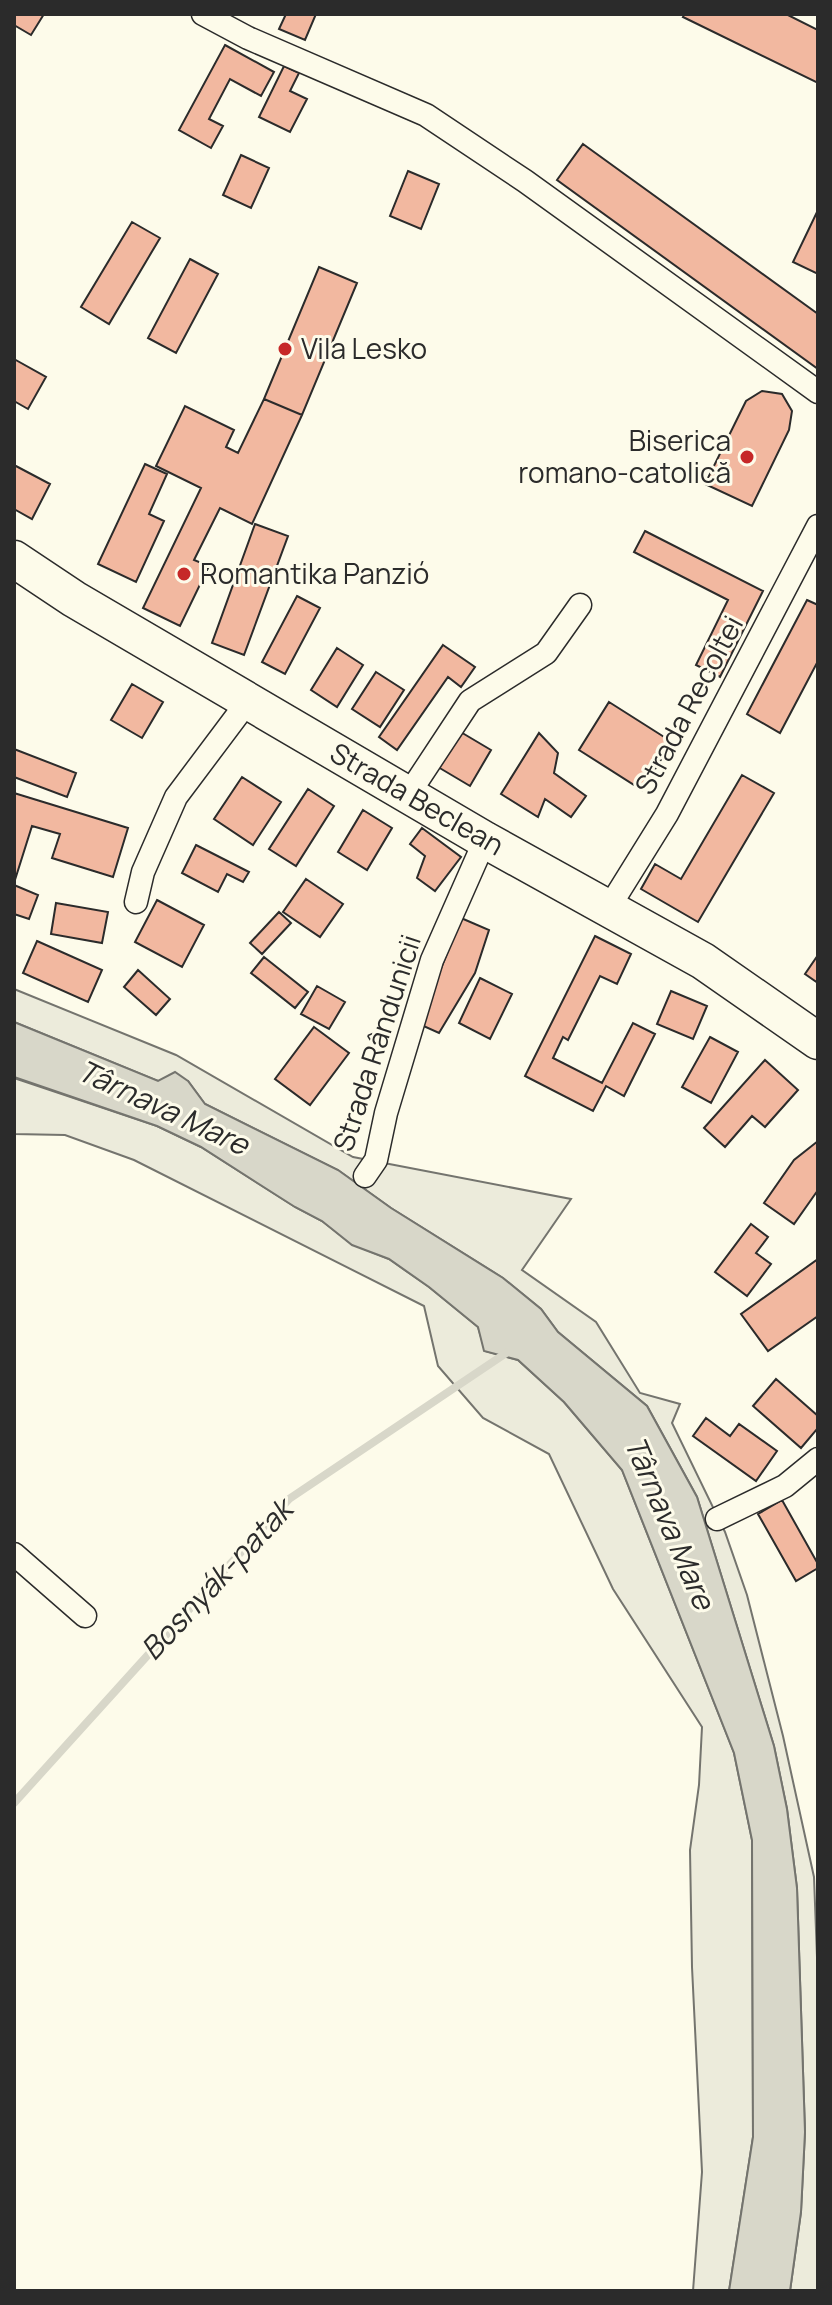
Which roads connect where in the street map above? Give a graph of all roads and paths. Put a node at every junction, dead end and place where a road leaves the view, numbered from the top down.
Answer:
1 (203, 14) edge
2 (818, 392) edge
3 (818, 526) edge
4 (14, 559) edge
5 (580, 605) dead end
6 (248, 701) junction
7 (408, 795) junction
8 (485, 840) junction
9 (136, 902) dead end
10 (608, 909) junction
11 (818, 1041) edge
12 (365, 1176) dead end
13 (818, 1459) edge
14 (717, 1519) dead end
15 (14, 1554) edge
16 (85, 1616) dead end

1 - 2 street
3 - 10 street, Strada Recoltei
4 - 6 main road, Strada Beclean
5 - 7 street
6 - 7 main road, Strada Beclean
6 - 9 street
7 - 8 main road, Strada Beclean
8 - 10 main road, Strada Beclean
8 - 12 street, Strada Rândunicii
10 - 11 main road, Strada Beclean
13 - 14 street
15 - 16 street

